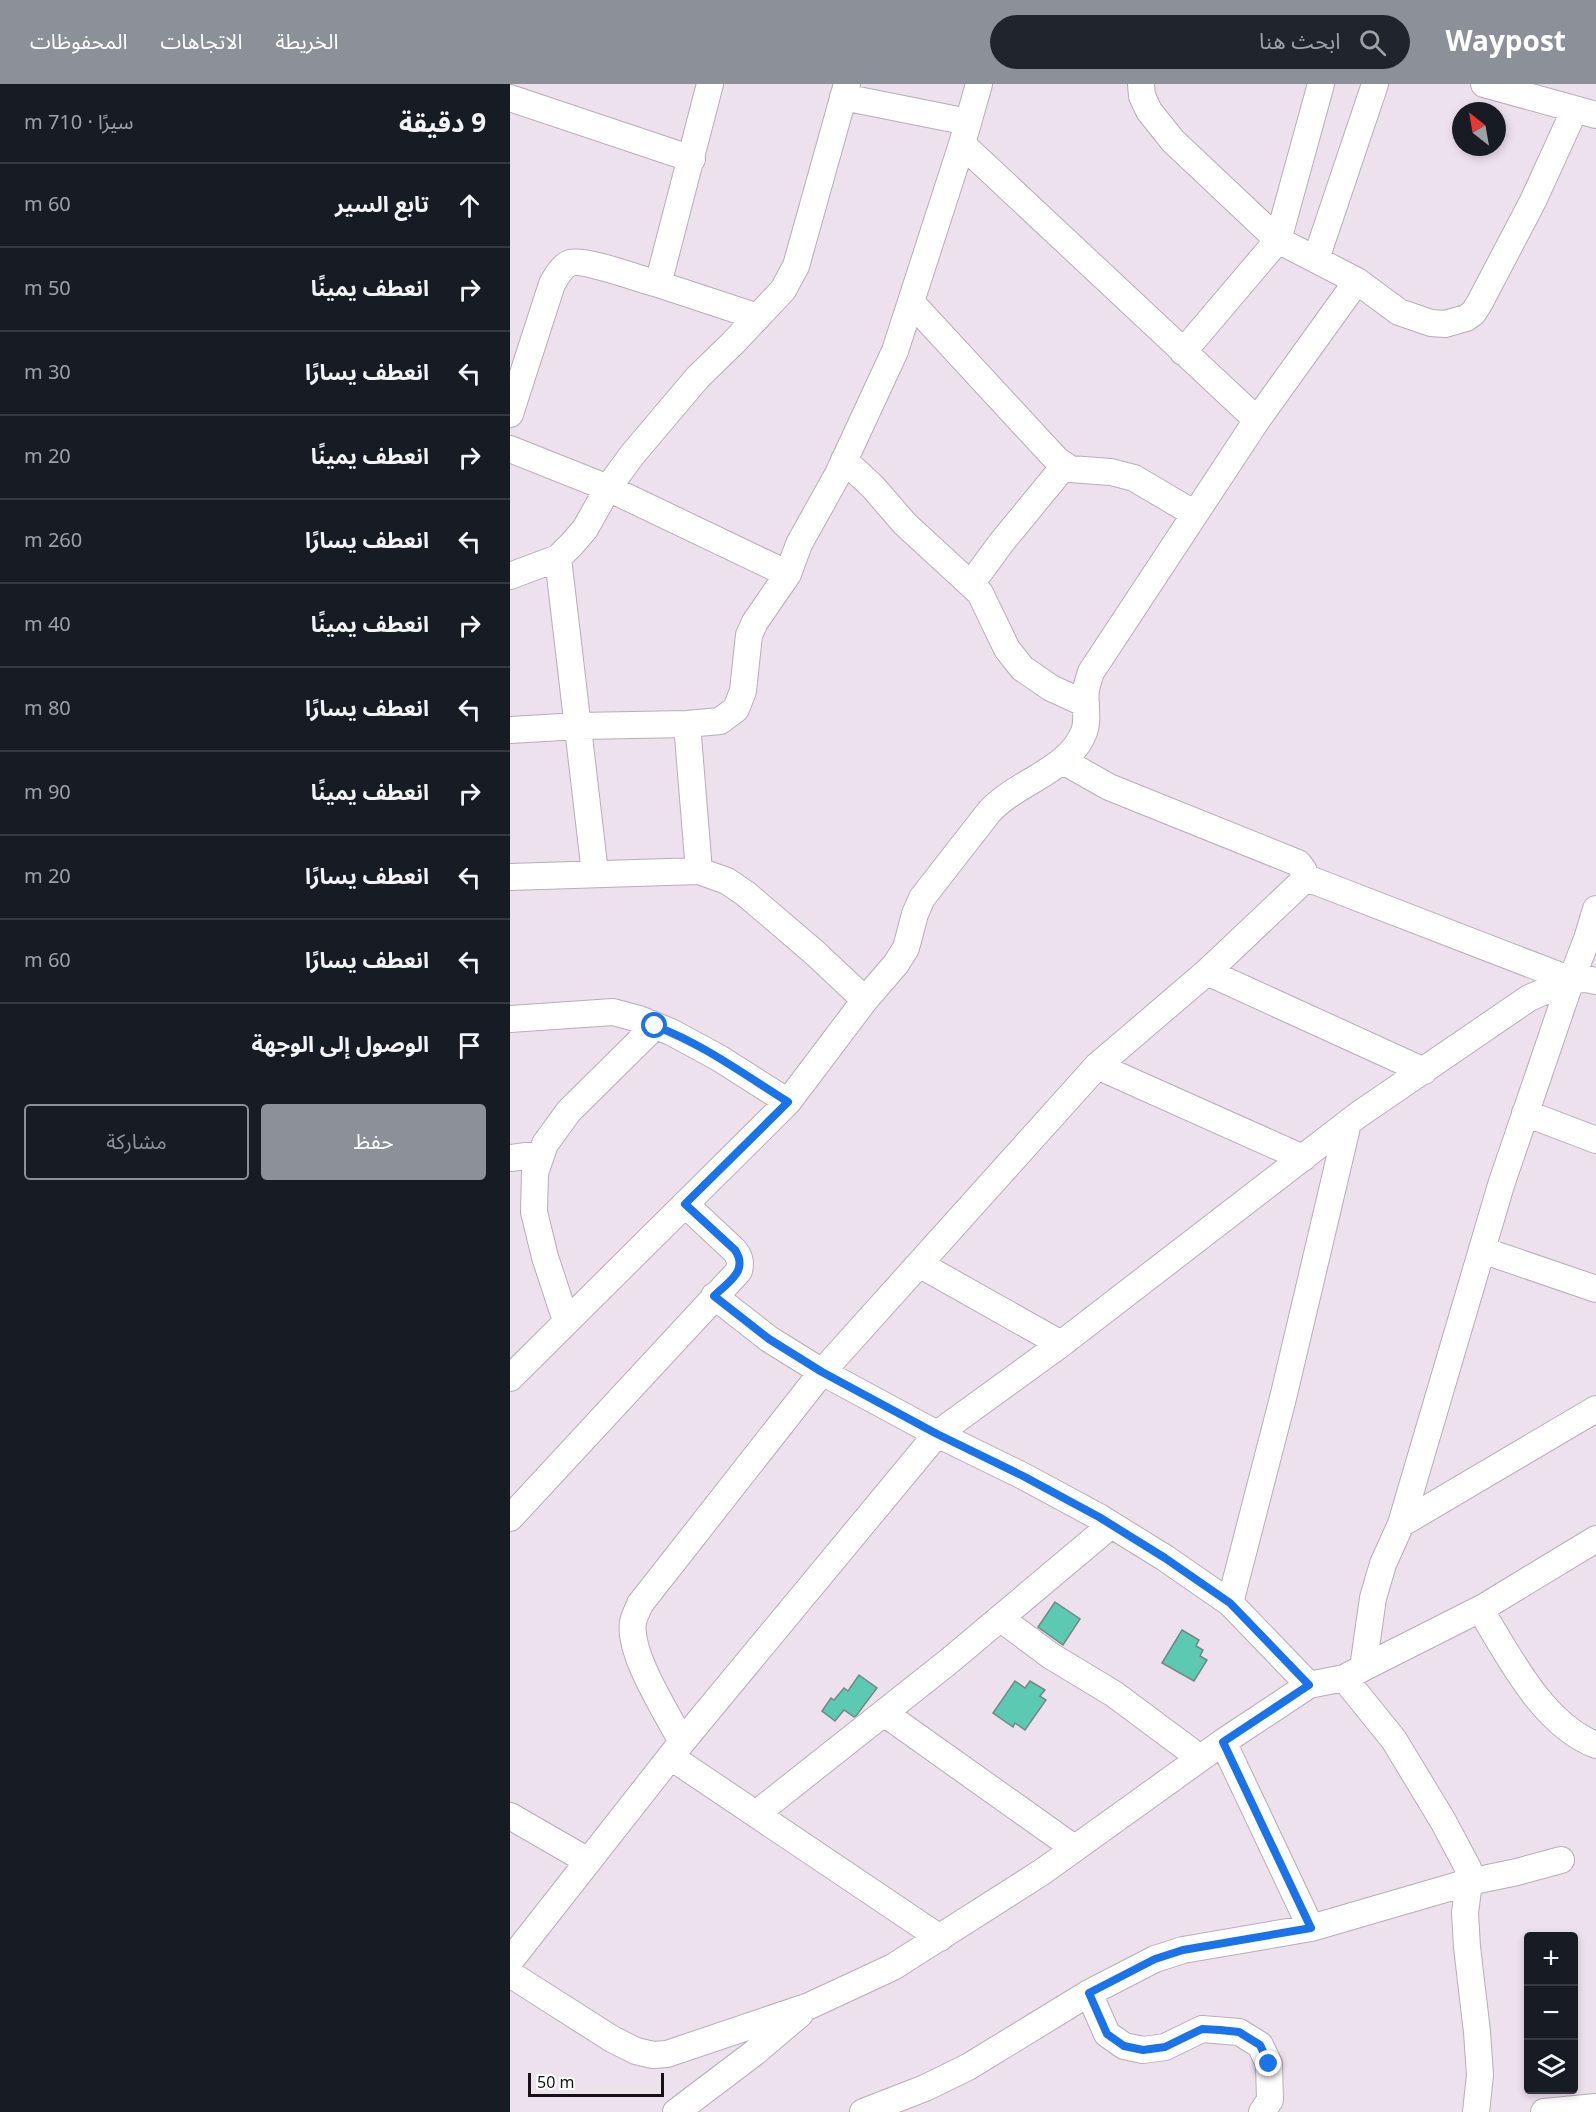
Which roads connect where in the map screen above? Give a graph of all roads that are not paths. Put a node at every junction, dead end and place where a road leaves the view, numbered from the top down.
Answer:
1 (710, 84) edge
2 (979, 84) edge
3 (1141, 84) edge
4 (1321, 84) edge
5 (1375, 84) edge
6 (1484, 84) edge
7 (1515, 88) edge
8 (845, 90) edge
9 (510, 98) edge
10 (1585, 113) edge
11 (965, 133) junction
12 (692, 159) junction
13 (1278, 240) junction
14 (1316, 259) junction
15 (1357, 281) junction
16 (658, 284) junction
17 (911, 302) junction
18 (758, 317) junction
19 (1183, 352) junction
20 (510, 414) edge
21 (1257, 420) junction
22 (510, 449) edge
23 (844, 460) junction
24 (1065, 465) junction
25 (608, 488) junction
26 (1195, 514) junction
27 (558, 558) junction
28 (788, 574) junction
29 (510, 576) edge
30 (971, 584) junction
31 (1086, 704) junction
32 (687, 724) junction
33 (579, 726) junction
34 (510, 730) edge
35 (1063, 761) junction
36 (699, 871) junction
37 (595, 873) junction
38 (510, 877) edge
39 (1304, 877) junction
40 (1596, 909) edge
41 (1207, 972) junction
42 (1584, 981) edge
43 (865, 1000) junction
44 (510, 1018) edge
45 (655, 1026) junction
46 (1098, 1066) junction
47 (1424, 1071) junction
48 (788, 1102) junction
49 (1525, 1113) junction
50 (1348, 1123) junction
51 (1596, 1140) edge
52 (541, 1154) junction
53 (510, 1158) edge
54 (1303, 1158) junction
55 (685, 1204) junction
56 (1482, 1250) junction
57 (920, 1264) junction
58 (1596, 1289) edge
59 (714, 1296) junction
60 (566, 1321) junction
61 (1061, 1344) junction
62 (822, 1372) junction
63 (510, 1378) edge
64 (1596, 1408) edge
65 (937, 1434) junction
66 (510, 1518) edge
67 (1401, 1524) junction
68 (1111, 1525) junction
69 (1593, 1547) edge
70 (1230, 1603) junction
71 (1480, 1609) junction
72 (1000, 1618) junction
73 (1353, 1673) junction
74 (1309, 1685) junction
75 (884, 1713) junction
76 (1223, 1742) junction
77 (1596, 1745) edge
78 (676, 1749) junction
79 (1200, 1758) junction
80 (756, 1814) junction
81 (510, 1816) edge
82 (1074, 1848) junction
83 (1561, 1860) dead end
84 (588, 1861) junction
85 (1468, 1882) junction
86 (1311, 1928) junction
87 (940, 1938) junction
88 (510, 1961) edge
89 (510, 1974) edge
90 (1089, 1993) junction
91 (809, 2006) junction
92 (1596, 2107) edge
93 (676, 2112) edge
94 (863, 2112) edge
95 (1262, 2112) edge
96 (1476, 2112) edge
97 (1544, 2112) edge

1 - 12 street
2 - 11 street
3 - 13 street
4 - 13 street
5 - 14 street
6 - 7 street
7 - 10 street
8 - 11 street
8 - 18 street
9 - 12 street
10 - 15 street
11 - 17 street
11 - 19 street
12 - 16 street
13 - 14 street
13 - 19 street
14 - 15 street
15 - 21 street
16 - 18 street
16 - 20 street
17 - 23 street
17 - 24 street
18 - 25 street
19 - 21 street
21 - 26 street
22 - 25 street
23 - 28 street
23 - 30 street
24 - 26 street
24 - 30 street
25 - 27 street
25 - 28 street
26 - 31 street
27 - 29 street
27 - 33 street
28 - 32 street
30 - 31 street
31 - 35 street
32 - 33 street
32 - 36 street
33 - 34 street
33 - 37 street
35 - 39 street
35 - 43 street
36 - 37 street
36 - 43 street
37 - 38 street
39 - 41 street
39 - 42 street
40 - 42 street
41 - 46 street
41 - 47 street
42 - 47 street
42 - 49 street
43 - 48 street
44 - 45 street
45 - 48 street
45 - 52 street
46 - 54 street
46 - 57 street
47 - 50 street
48 - 55 street
49 - 51 street
49 - 56 street
50 - 54 street
50 - 70 street
52 - 53 street
52 - 60 street
54 - 61 street
55 - 59 street
55 - 60 street
56 - 58 street
56 - 67 street
57 - 61 street
57 - 62 street
59 - 62 street
59 - 66 street
60 - 63 street
61 - 65 street
62 - 65 street
62 - 78 street
64 - 67 street
65 - 68 street
65 - 78 street
67 - 73 street
68 - 70 street
68 - 72 street
69 - 71 street
70 - 74 street
71 - 73 street
71 - 77 street
72 - 75 street
72 - 79 street
73 - 74 street
73 - 85 street
74 - 76 street
75 - 80 street
75 - 82 street
76 - 79 street
76 - 86 street
78 - 80 street
78 - 84 street
79 - 82 street
80 - 87 street
81 - 84 street
82 - 87 street
83 - 85 street
84 - 88 street
85 - 86 street
85 - 96 street
86 - 90 street
87 - 91 street
89 - 91 street
90 - 94 street
90 - 95 street
91 - 93 street
92 - 97 street

